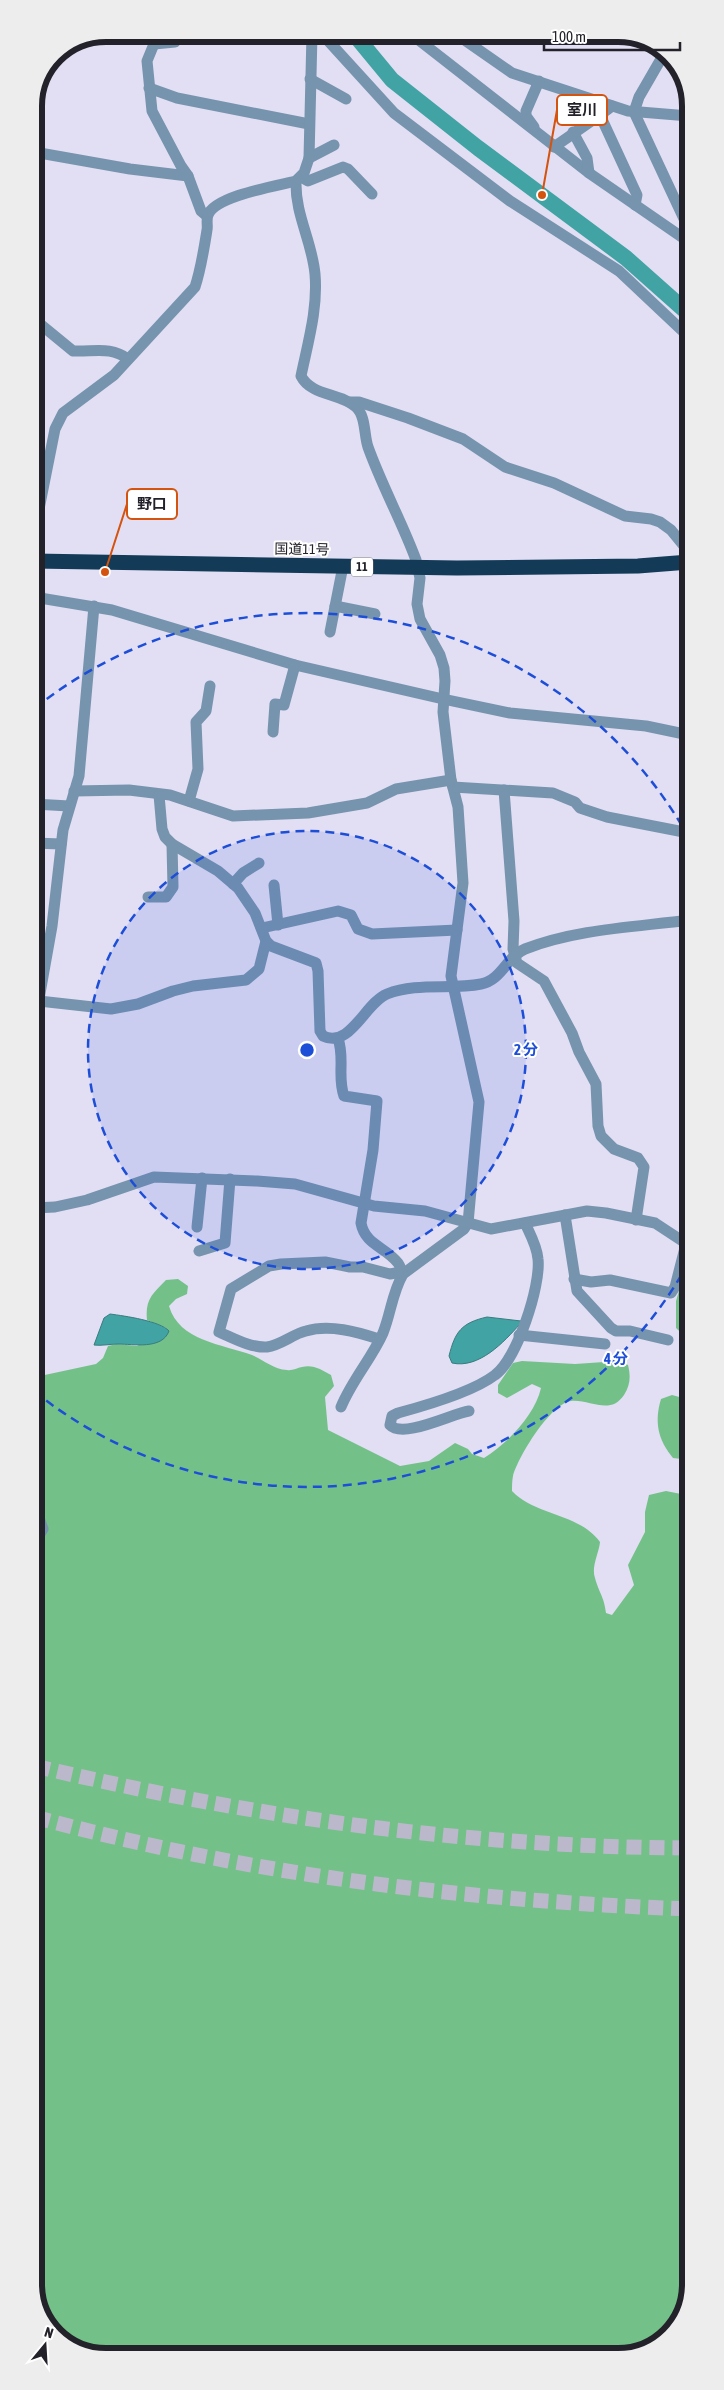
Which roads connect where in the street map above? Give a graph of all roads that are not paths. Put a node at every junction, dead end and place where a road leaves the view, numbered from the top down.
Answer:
1 (151, 43) edge
2 (312, 43) edge
3 (330, 43) edge
4 (422, 43) edge
5 (469, 43) edge
6 (661, 59) edge
7 (310, 79) junction
8 (539, 81) junction
9 (149, 88) junction
10 (346, 99) dead end
11 (612, 106) junction
12 (634, 112) junction
13 (600, 115) junction
14 (682, 115) edge
15 (309, 124) junction
16 (573, 132) junction
17 (538, 134) junction
18 (334, 146) dead end
19 (554, 147) junction
20 (42, 154) edge
21 (308, 158) junction
22 (589, 173) junction
23 (188, 176) junction
24 (299, 179) junction
25 (372, 194) dead end
26 (636, 205) junction
27 (682, 215) edge
28 (207, 216) junction
29 (682, 237) edge
30 (42, 326) edge
31 (682, 330) edge
32 (128, 359) junction
33 (348, 402) junction
34 (42, 496) edge
35 (682, 543) edge
36 (42, 561) edge
37 (682, 563) edge
38 (343, 566) junction
39 (418, 568) junction
40 (42, 598) edge
41 (94, 606) junction
42 (335, 606) junction
43 (376, 614) dead end
44 (330, 632) dead end
45 (295, 665) junction
46 (210, 686) dead end
47 (443, 699) junction
48 (273, 732) dead end
49 (682, 734) edge
50 (452, 784) junction
51 (504, 790) junction
52 (74, 791) junction
53 (159, 795) junction
54 (189, 801) junction
55 (42, 804) edge
56 (69, 806) junction
57 (682, 832) edge
58 (42, 843) edge
59 (61, 844) junction
60 (172, 844) junction
61 (259, 863) dead end
62 (233, 884) junction
63 (274, 884) dead end
64 (148, 897) dead end
65 (682, 921) edge
66 (278, 925) junction
67 (262, 928) junction
68 (457, 930) junction
69 (266, 941) junction
70 (515, 956) junction
71 (42, 981) edge
72 (454, 985) junction
73 (42, 1008) edge
74 (338, 1039) junction
75 (202, 1178) junction
76 (230, 1180) junction
77 (364, 1204) junction
78 (42, 1208) edge
79 (565, 1215) junction
80 (636, 1220) junction
81 (468, 1223) junction
82 (525, 1223) junction
83 (197, 1226) dead end
84 (682, 1241) edge
85 (199, 1250) dead end
86 (682, 1264) edge
87 (402, 1273) junction
88 (574, 1280) junction
89 (519, 1335) junction
90 (379, 1339) junction
91 (668, 1340) dead end
92 (605, 1344) dead end
93 (342, 1407) dead end
94 (469, 1410) dead end

1 - 9 street
2 - 7 street
3 - 31 street
4 - 17 street
5 - 8 street
6 - 12 street
7 - 10 street
7 - 15 street
8 - 11 street
8 - 17 street
9 - 15 street
9 - 23 street
11 - 12 street
11 - 13 street
12 - 14 street
12 - 27 street
13 - 16 street
13 - 26 street
15 - 21 street
16 - 19 street
16 - 22 street
17 - 19 street
18 - 21 street
19 - 22 street
20 - 23 street
21 - 24 street
22 - 26 street
23 - 28 street
24 - 25 street
24 - 28 street
24 - 33 street
26 - 29 street
28 - 32 street
30 - 32 street
32 - 34 street
33 - 35 street
33 - 39 street
36 - 38 highway, 国道11号 / 11
37 - 39 highway, 国道11号 / 11
38 - 39 highway, 国道11号 / 11
38 - 42 street
39 - 47 street
40 - 41 street
41 - 45 street
41 - 52 street
42 - 43 street
42 - 44 street
45 - 47 street
45 - 48 street
46 - 54 street
47 - 49 street
47 - 50 street
50 - 51 street
50 - 54 street
50 - 68 street
51 - 57 street
51 - 70 street
52 - 53 street
52 - 56 street
53 - 54 street
53 - 60 street
55 - 56 street
56 - 59 street
58 - 59 street
59 - 71 street
60 - 62 street
60 - 64 street
61 - 62 street
62 - 67 street
63 - 66 street
65 - 70 street
66 - 67 street
66 - 68 street
67 - 69 street
68 - 72 street
69 - 73 street
69 - 74 street
70 - 72 street
70 - 80 street
72 - 74 street
72 - 81 street
74 - 77 street
75 - 76 street
75 - 78 street
75 - 83 street
76 - 77 street
76 - 85 street
77 - 81 street
77 - 87 street
79 - 80 street
79 - 82 street
79 - 88 street
80 - 84 street
81 - 82 street
81 - 87 street
82 - 89 street
86 - 88 street
87 - 90 street
87 - 90 street
88 - 91 street
89 - 92 street
89 - 94 street
90 - 93 street

